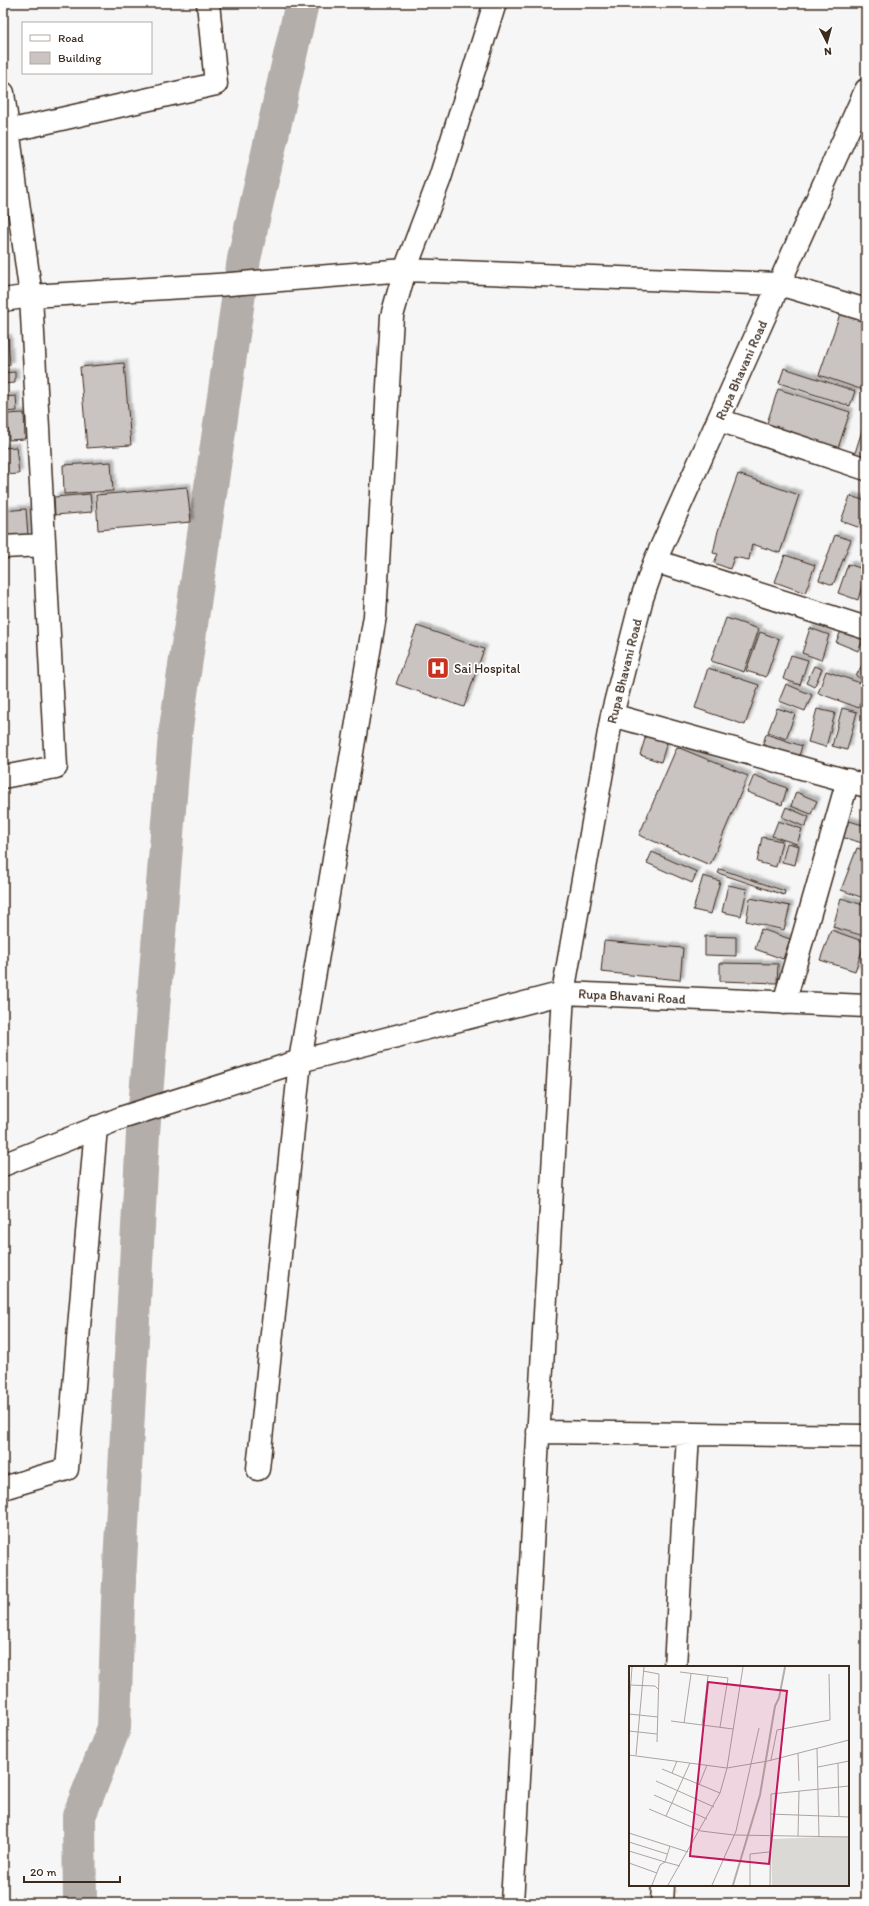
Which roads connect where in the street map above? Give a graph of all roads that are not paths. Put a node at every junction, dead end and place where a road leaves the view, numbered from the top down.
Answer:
1 (208, 3) edge
2 (495, 3) edge
3 (866, 90) edge
4 (3, 93) edge
5 (8, 131) junction
6 (405, 270) junction
7 (779, 284) junction
8 (31, 296) junction
9 (3, 300) edge
10 (866, 310) edge
11 (718, 420) junction
12 (866, 469) edge
13 (44, 545) junction
14 (3, 547) edge
15 (655, 561) junction
16 (866, 628) edge
17 (612, 715) junction
18 (3, 777) edge
19 (857, 783) edge
20 (563, 992) junction
21 (784, 1002) junction
22 (866, 1006) edge
23 (300, 1062) junction
24 (96, 1127) junction
25 (3, 1165) edge
26 (538, 1432) junction
27 (688, 1434) junction
28 (866, 1436) edge
29 (258, 1469) dead end
30 (3, 1488) edge
31 (675, 1666) edge
32 (663, 1886) edge
33 (512, 1903) edge
34 (662, 1903) edge

1 - 5 street
2 - 6 street
3 - 7 street, Rupa Bhavani Road
4 - 5 street
5 - 8 street
6 - 7 street
6 - 8 street
6 - 23 street
7 - 10 street
7 - 11 street, Rupa Bhavani Road
8 - 9 street
8 - 13 street
11 - 12 street
11 - 15 street, Rupa Bhavani Road
13 - 14 street
13 - 18 street
15 - 16 street
15 - 17 street, Rupa Bhavani Road
17 - 19 street
17 - 20 street, Rupa Bhavani Road
19 - 21 street
20 - 21 street, Rupa Bhavani Road
20 - 23 street
20 - 26 street
21 - 22 street, Rupa Bhavani Road
23 - 24 street
23 - 29 street
24 - 25 street
24 - 30 street
26 - 27 street
26 - 33 street
27 - 28 street
27 - 31 street
32 - 34 street

